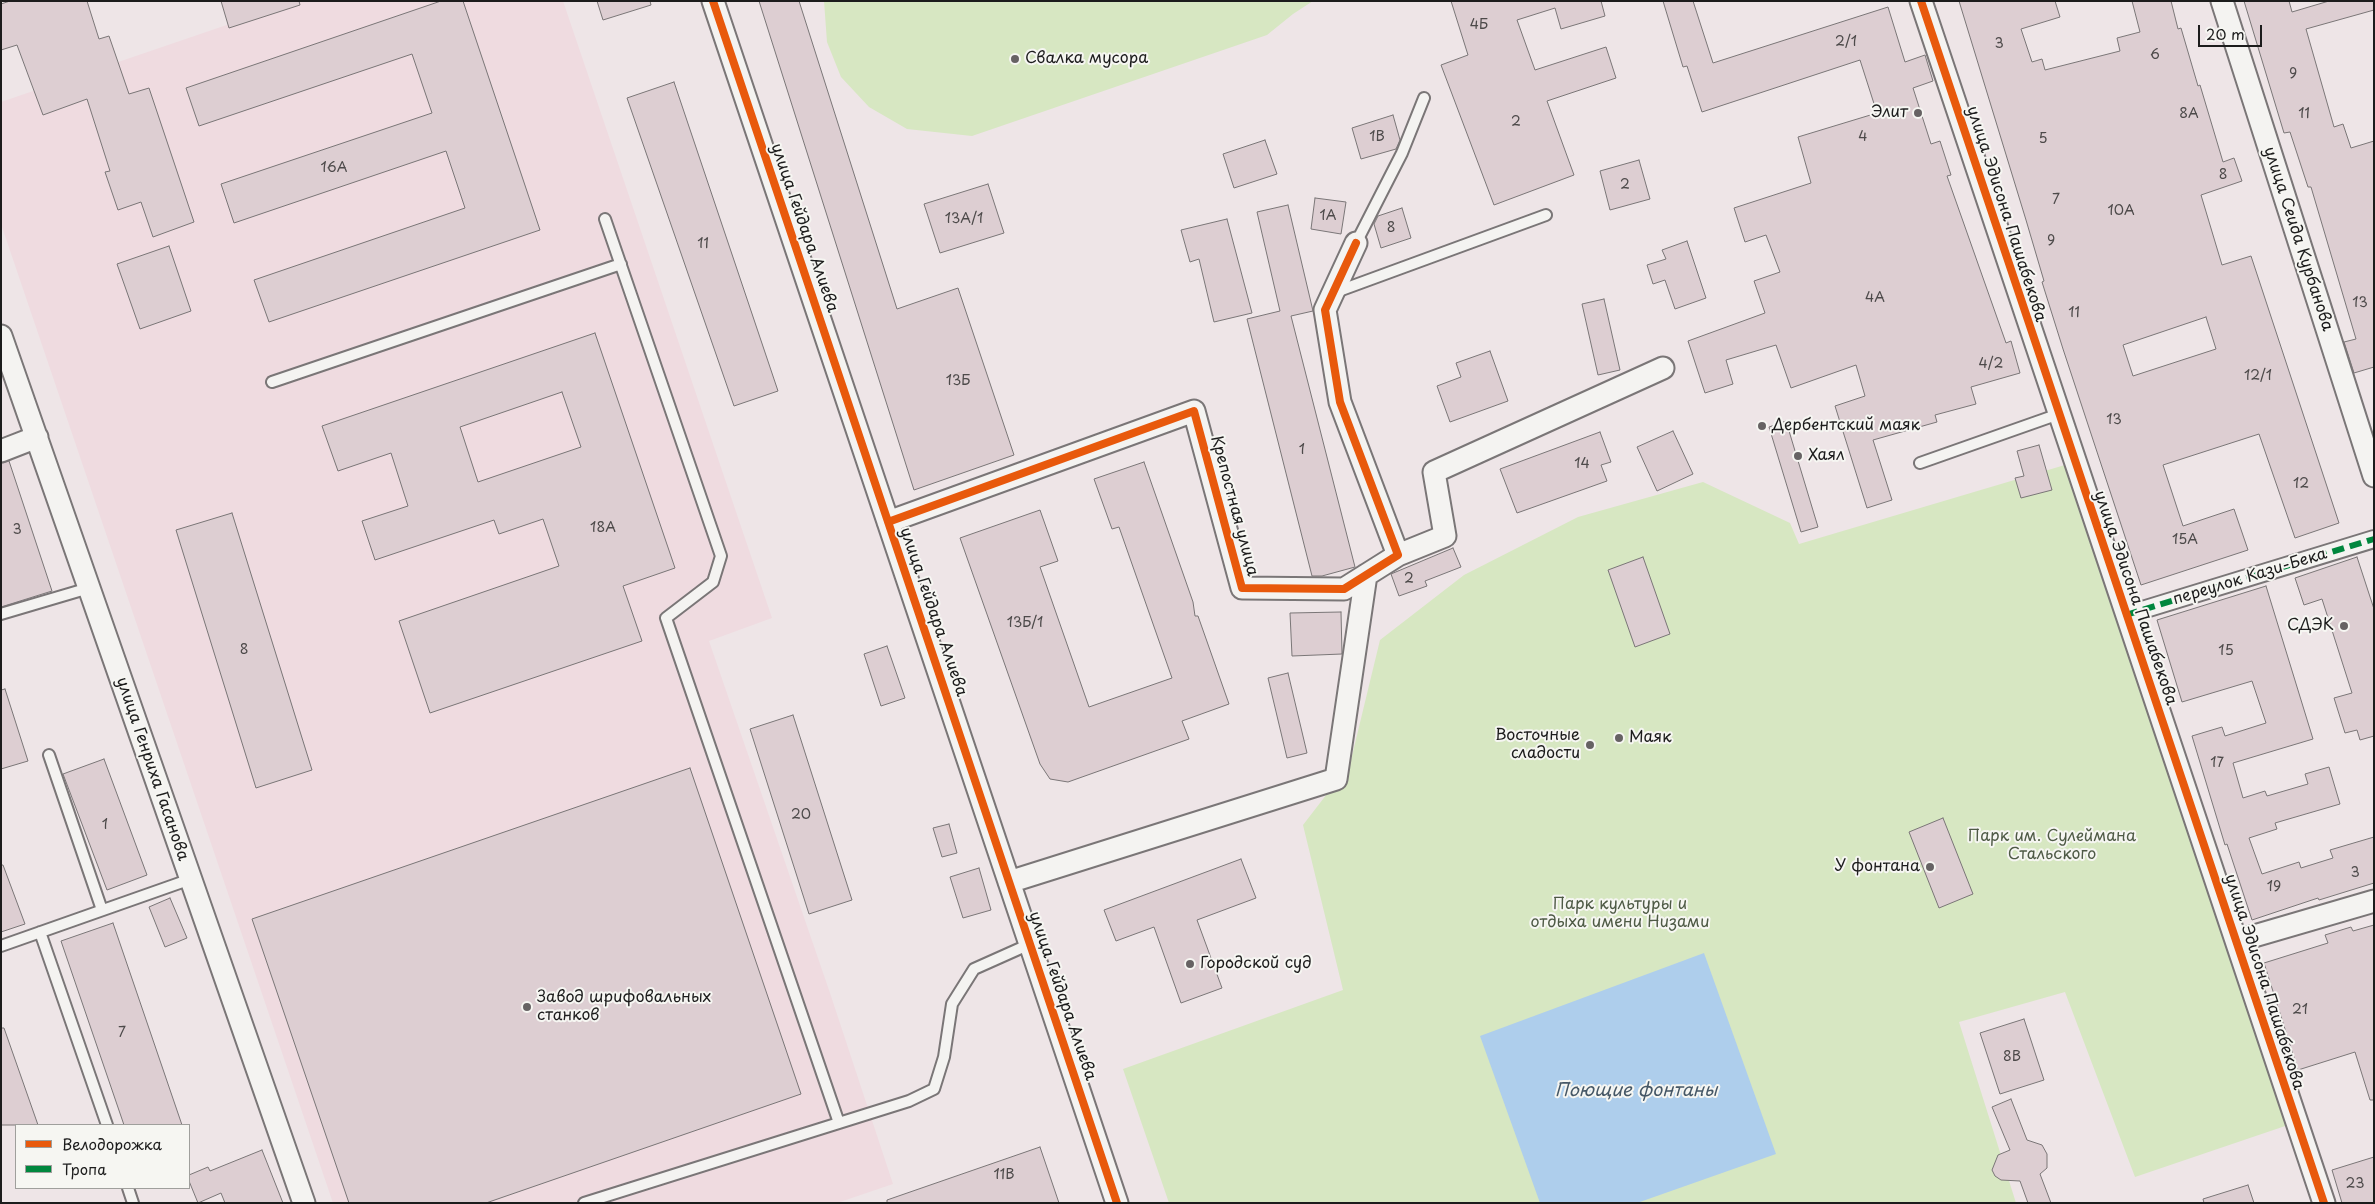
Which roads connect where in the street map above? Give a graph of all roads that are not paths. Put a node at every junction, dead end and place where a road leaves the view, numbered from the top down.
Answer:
1 (713, 1) edge
2 (1921, 1) edge
3 (2222, 1) edge
4 (1424, 98) dead end
5 (1546, 215) dead end
6 (605, 219) dead end
7 (1356, 243) joint
8 (621, 264) junction
9 (1332, 293) junction
10 (1, 336) edge
11 (1663, 368) dead end
12 (272, 382) dead end
13 (2059, 414) junction
14 (37, 437) junction
15 (1, 451) edge
16 (1920, 463) dead end
17 (2374, 476) edge
18 (888, 522) junction
19 (2374, 539) edge
20 (1398, 555) junction
21 (1366, 575) junction
22 (89, 588) junction
23 (1, 614) edge
24 (2126, 615) junction
25 (48, 755) dead end
26 (190, 879) junction
27 (1009, 882) junction
28 (2374, 901) edge
29 (102, 910) junction
30 (40, 932) junction
31 (2237, 941) junction
32 (1030, 944) junction
33 (1, 946) edge
34 (839, 1123) junction
35 (106, 1124) edge
36 (128, 1189) edge
37 (133, 1203) edge
38 (304, 1203) edge
39 (584, 1203) edge
40 (1117, 1203) edge
41 (2324, 1203) edge

1 - 18 street, улица Гейдара Алиева
2 - 13 street, улица Эдисона Пашабекова
3 - 17 street, улица Сеида Курбанова
4 - 7 lane
5 - 9 lane
6 - 8 lane
7 - 9 street
8 - 12 lane
8 - 34 lane
9 - 20 street
10 - 14 street, улица Генриха Гасанова
11 - 20 street, Крепостная улица
13 - 16 lane
13 - 24 street, улица Эдисона Пашабекова
14 - 15 street
14 - 22 street, улица Генриха Гасанова
18 - 21 street, Крепостная улица
18 - 27 street, улица Гейдара Алиева
19 - 24 street, переулок Кази-Бека
20 - 21 street, Крепостная улица
21 - 27 street
22 - 23 lane
22 - 26 street, улица Генриха Гасанова
24 - 31 street, улица Эдисона Пашабекова
25 - 29 lane
26 - 29 lane
26 - 38 street, улица Генриха Гасанова
27 - 32 street, улица Гейдара Алиева
28 - 31 street
29 - 30 lane
30 - 33 lane
30 - 35 lane
31 - 41 street, улица Эдисона Пашабекова
32 - 34 lane
32 - 40 street, улица Гейдара Алиева
34 - 39 lane
36 - 37 lane

